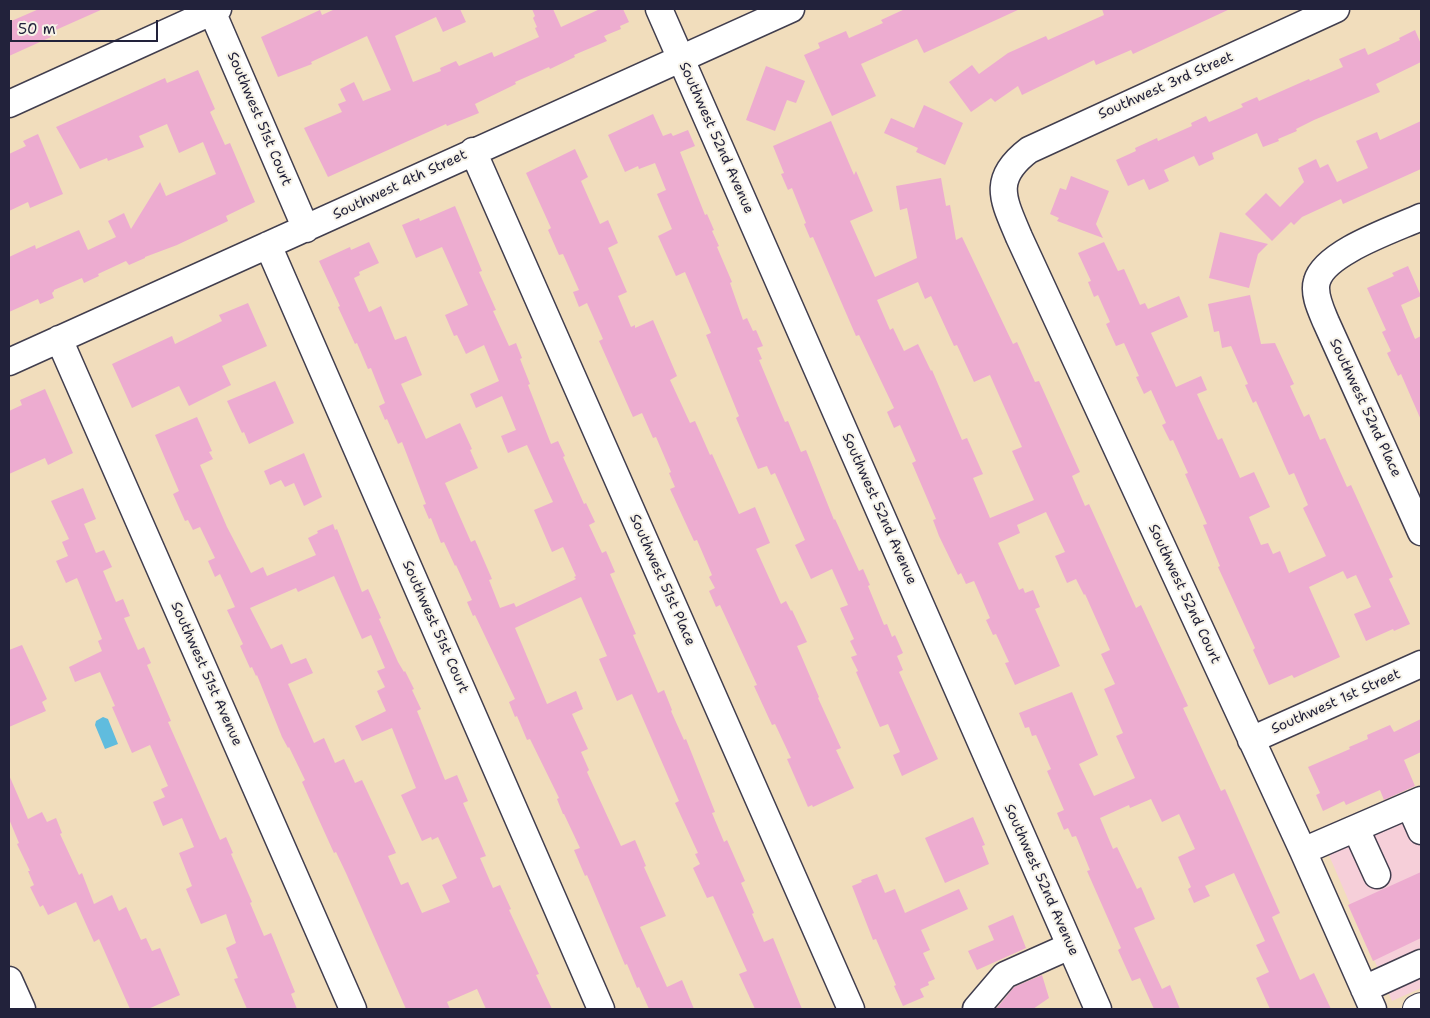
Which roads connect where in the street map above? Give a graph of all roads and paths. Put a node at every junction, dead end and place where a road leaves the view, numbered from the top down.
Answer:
1 (659, 9) edge
2 (791, 9) edge
3 (214, 10) edge
4 (1321, 12) edge
5 (681, 59) junction
6 (9, 104) edge
7 (473, 151) junction
8 (1005, 176) joint
9 (1421, 218) edge
10 (306, 229) junction
11 (268, 246) junction
12 (59, 339) junction
13 (9, 362) edge
14 (1421, 532) edge
15 (1421, 664) edge
16 (1251, 740) junction
17 (1416, 803) edge
18 (1356, 829) junction
19 (1421, 831) edge
20 (1304, 851) junction
21 (1377, 875) dead end
22 (1070, 946) junction
23 (1421, 963) edge
24 (9, 980) edge
25 (1368, 999) edge
26 (1421, 1008) edge
27 (22, 1009) edge
28 (353, 1009) edge
29 (601, 1009) edge
30 (851, 1009) edge
31 (976, 1009) edge
32 (1098, 1009) edge
33 (1417, 1009) edge

1 - 5 street, Southwest 52nd Avenue
2 - 5 street, Southwest 4th Street
3 - 6 street
3 - 10 street, Southwest 51st Court
4 - 8 street, Southwest 3rd Street
5 - 7 street, Southwest 4th Street
5 - 22 street, Southwest 52nd Avenue
7 - 10 street, Southwest 4th Street
7 - 30 street, Southwest 51st Place
8 - 16 street, Southwest 52nd Court
9 - 14 street, Southwest 52nd Place
10 - 11 street, Southwest 4th Street
11 - 12 street, Southwest 4th Street
11 - 29 street, Southwest 51st Court
12 - 13 street, Southwest 4th Street
12 - 28 street, Southwest 51st Avenue
15 - 16 street, Southwest 1st Street
16 - 20 street, Southwest 52nd Court
17 - 18 street
17 - 19 street
18 - 20 street
18 - 21 street
20 - 25 street, Southwest 52nd Court
22 - 31 street
22 - 32 street, Southwest 52nd Avenue
23 - 25 street
24 - 27 street
26 - 33 main road

